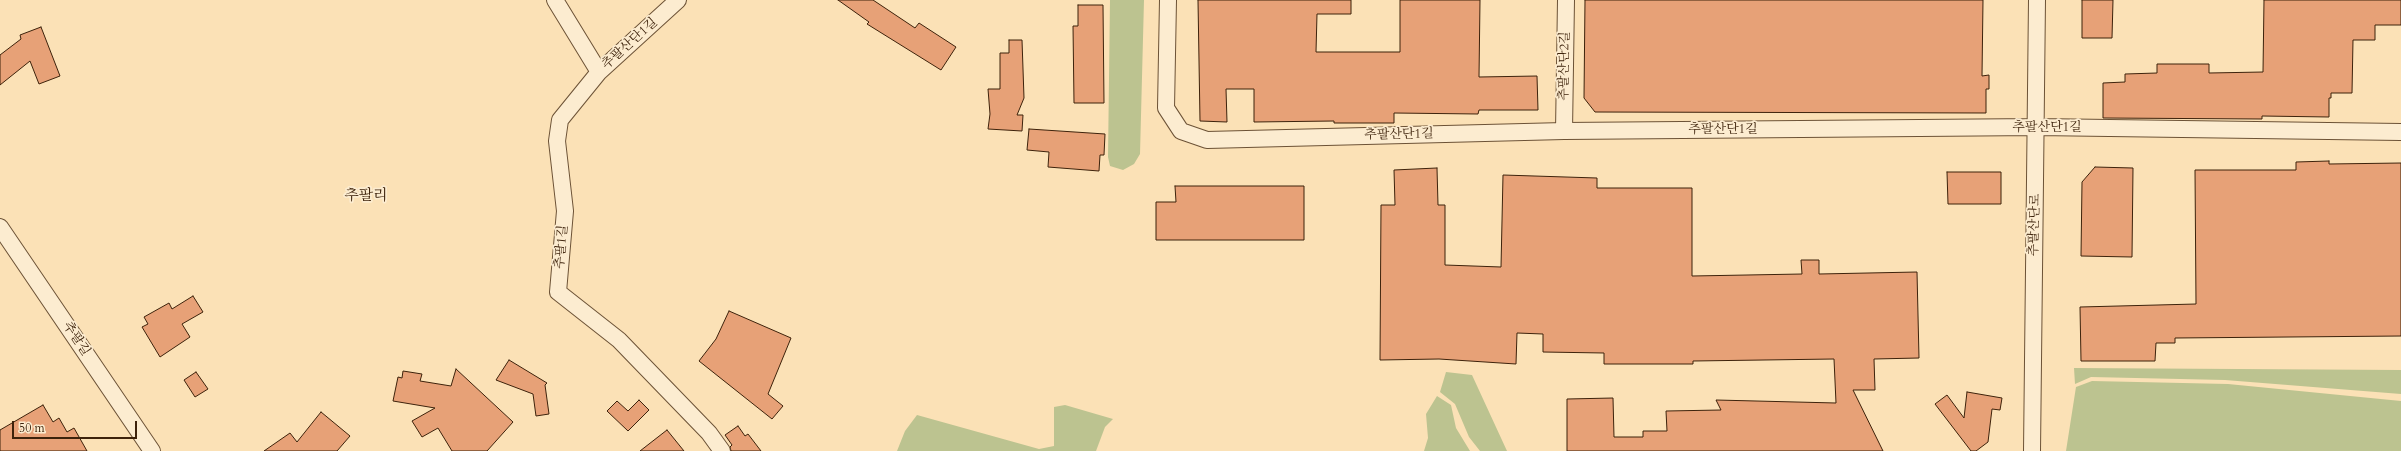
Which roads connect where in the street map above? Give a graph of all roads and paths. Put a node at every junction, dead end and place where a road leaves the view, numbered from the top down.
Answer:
1 (555, 0) edge
2 (678, 0) edge
3 (1168, 0) edge
4 (1566, 0) edge
5 (2038, 0) edge
6 (599, 72) junction
7 (2037, 128) junction
8 (1564, 131) junction
9 (2401, 132) edge
10 (0, 227) edge
11 (152, 451) edge
12 (722, 451) edge
13 (2032, 451) edge

1 - 6 street
2 - 6 street, 추팔산단1길
3 - 8 street, 추팔산단1길
4 - 8 street, 추팔산단2길
5 - 7 street, 추팔산단로
6 - 12 street, 추팔1길
7 - 8 street, 추팔산단1길
7 - 9 street, 추팔산단1길
7 - 13 street, 추팔산단로
10 - 11 street, 추팔길

